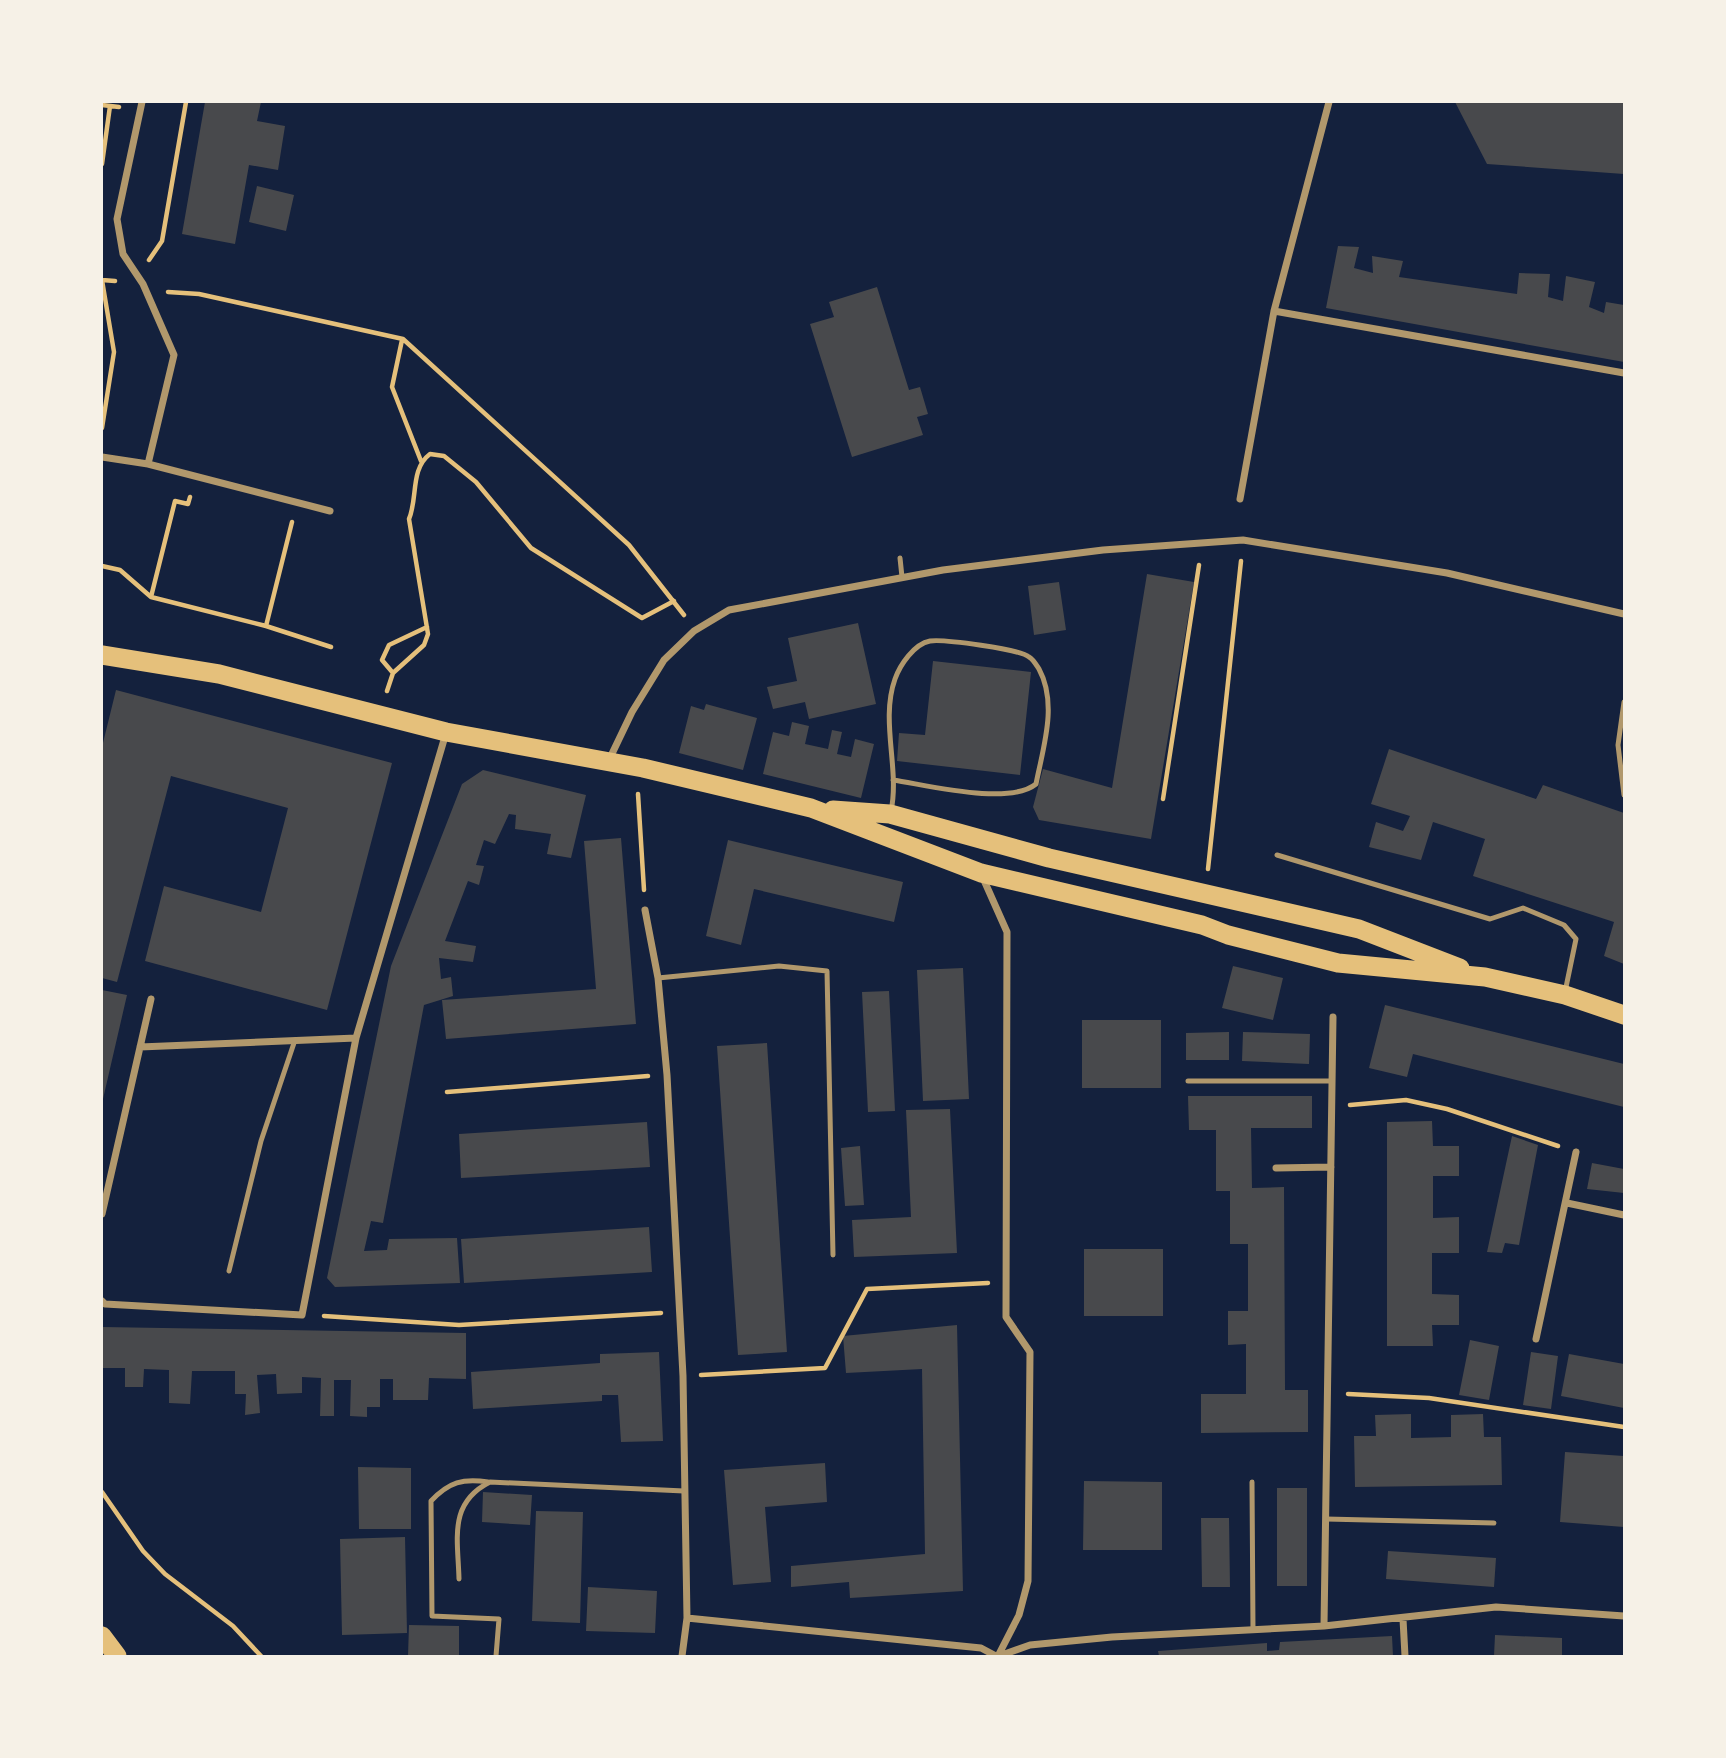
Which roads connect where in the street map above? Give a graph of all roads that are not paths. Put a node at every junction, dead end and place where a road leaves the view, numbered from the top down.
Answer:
1 (142, 102) edge
2 (1329, 102) edge
3 (1273, 311) junction
4 (1625, 373) edge
5 (102, 457) edge
6 (148, 464) junction
7 (1240, 499) dead end
8 (330, 511) dead end
9 (901, 558) dead end
10 (902, 577) junction
11 (1625, 614) edge
12 (102, 656) edge
13 (1625, 702) edge
14 (446, 732) junction
15 (609, 761) junction
16 (893, 780) junction
17 (1624, 795) edge
18 (811, 808) junction
19 (890, 814) junction
20 (1277, 855) dead end
21 (981, 873) junction
22 (645, 910) road end
23 (1485, 977) junction
24 (658, 978) junction
25 (1565, 995) junction
26 (151, 999) dead end
27 (1625, 1016) edge
28 (1333, 1017) dead end
29 (356, 1038) junction
30 (295, 1040) junction
31 (140, 1047) junction
32 (1188, 1081) dead end
33 (1332, 1081) junction
34 (1576, 1152) road end
35 (1331, 1167) junction
36 (1276, 1168) dead end
37 (1567, 1203) junction
38 (102, 1214) edge
39 (1625, 1215) edge
40 (833, 1255) dead end
41 (229, 1271) dead end
42 (104, 1303) edge
43 (1536, 1339) dead end
44 (490, 1482) junction
45 (1252, 1482) dead end
46 (684, 1490) junction
47 (1326, 1519) junction
48 (1494, 1524) dead end
49 (459, 1579) dead end
50 (1625, 1616) edge
51 (687, 1618) junction
52 (1403, 1619) junction
53 (1324, 1626) junction
54 (1253, 1629) junction
55 (102, 1636) edge
56 (117, 1657) edge
57 (496, 1657) edge
58 (682, 1657) edge
59 (998, 1657) edge
60 (1405, 1657) edge

1 - 6 street
2 - 3 street
3 - 4 street
3 - 7 street
5 - 6 street
6 - 8 street
9 - 10 lane
10 - 11 street
10 - 15 street
12 - 14 highway
13 - 17 lane
14 - 15 highway
14 - 29 street
15 - 18 highway
16 - 16 lane
16 - 19 lane
18 - 19 highway
18 - 21 highway
19 - 23 highway
20 - 25 lane
21 - 23 highway
21 - 59 street
22 - 24 street
23 - 25 highway
24 - 40 lane
24 - 46 street
25 - 27 highway
26 - 31 street
28 - 33 street
29 - 30 street
29 - 42 street
30 - 31 street
30 - 41 lane
31 - 38 street
32 - 33 lane
33 - 35 street
34 - 37 street
35 - 36 street
35 - 47 street
37 - 39 street
37 - 43 street
44 - 46 lane
44 - 49 lane
44 - 57 lane
45 - 54 lane
46 - 51 street
47 - 48 lane
47 - 53 street
50 - 52 street
51 - 58 street
51 - 59 street
52 - 53 street
52 - 60 street
53 - 54 street
54 - 59 street
55 - 56 highway

